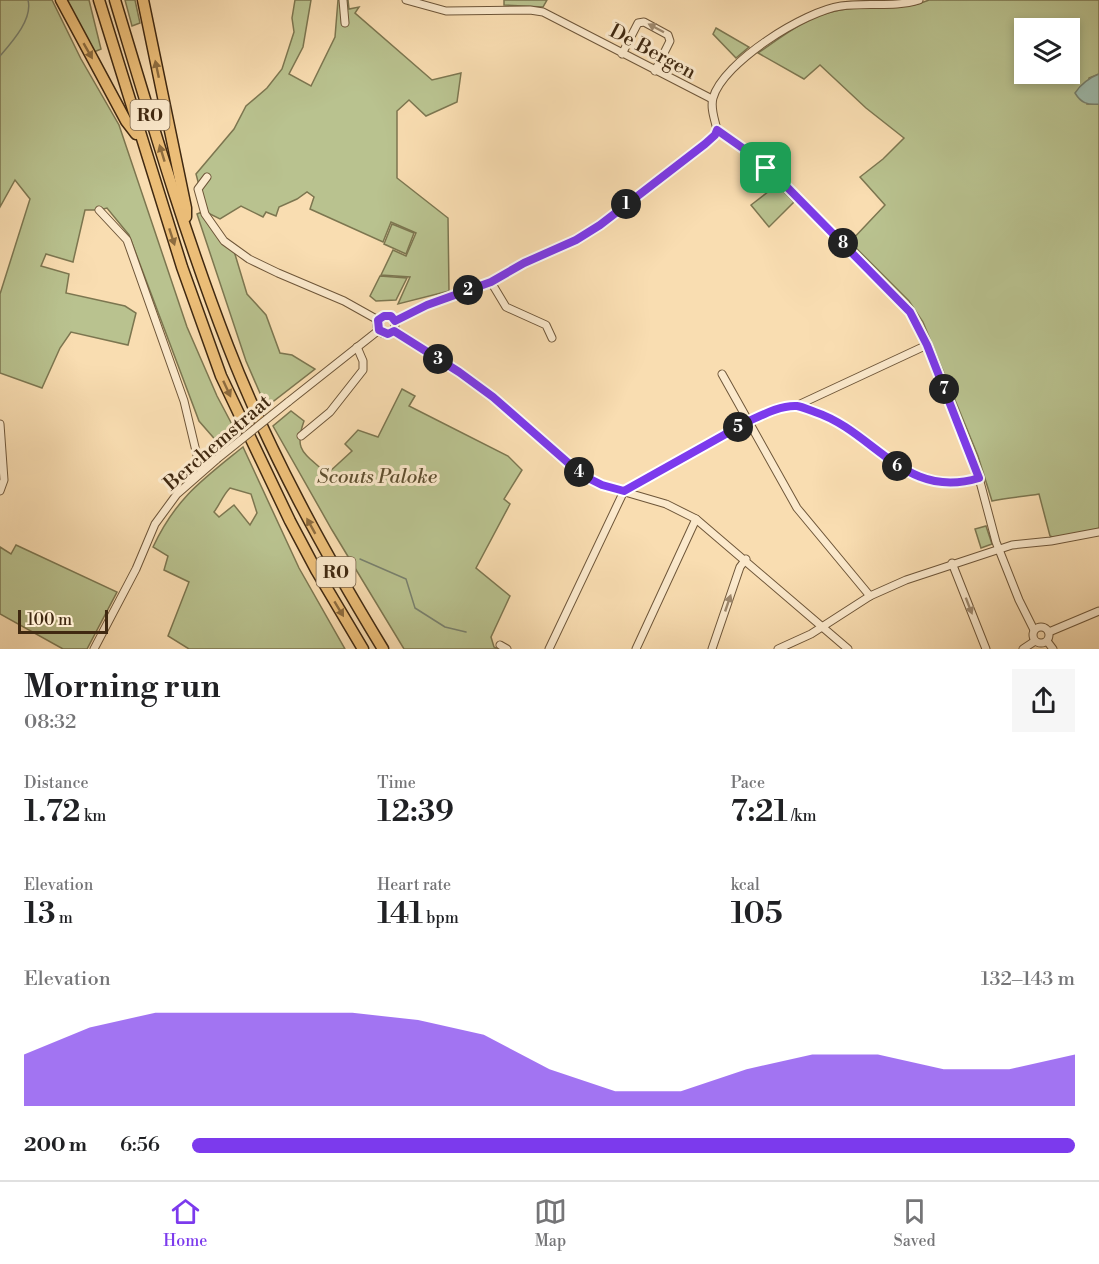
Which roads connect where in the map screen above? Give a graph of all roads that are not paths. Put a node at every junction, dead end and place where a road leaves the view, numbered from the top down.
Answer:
1 (61, 0) edge
2 (99, 0) edge
3 (115, 0) edge
4 (143, 0) edge
5 (343, 0) edge
6 (406, 0) edge
7 (919, 0) edge
8 (345, 23) dead end
9 (622, 54) junction
10 (655, 71) junction
11 (712, 99) junction
12 (717, 130) junction
13 (142, 142) junction
14 (207, 177) dead end
15 (99, 210) dead end
16 (185, 229) junction
17 (491, 282) junction
18 (378, 320) junction
19 (395, 321) junction
20 (379, 330) junction
21 (394, 331) junction
22 (552, 338) dead end
23 (927, 345) junction
24 (357, 347) junction
25 (722, 374) dead end
26 (796, 406) junction
27 (749, 421) junction
28 (0, 424) edge
29 (301, 435) dead end
30 (201, 472) junction
31 (979, 478) junction
32 (0, 491) edge
33 (624, 491) junction
34 (696, 519) junction
35 (1099, 532) edge
36 (1000, 548) junction
37 (746, 559) junction
38 (952, 563) junction
39 (870, 596) junction
40 (1099, 611) edge
41 (823, 626) junction
42 (1034, 630) junction
43 (1049, 632) junction
44 (1035, 641) junction
45 (1047, 641) junction
46 (500, 645) dead end
47 (94, 649) edge
48 (363, 649) edge
49 (383, 649) edge
50 (507, 649) edge
51 (549, 649) edge
52 (636, 649) edge
53 (712, 649) edge
54 (778, 649) edge
55 (848, 649) edge
56 (986, 649) edge
57 (1023, 649) edge
58 (1053, 649) edge

1 -> 13 highway
2 - 13 highway, R0
16 -> 3 highway, R0
16 -> 4 highway
5 - 8 street
6 - 9 street, De Bergen
7 - 11 street
9 - 10 street, De Bergen
10 -> 9 street
10 - 11 street, De Bergen
11 - 12 street
12 - 17 street
12 - 23 street
13 -> 48 highway, R0
14 - 18 street
15 - 30 street
49 -> 16 highway, R0
17 - 19 street
17 - 22 street
18 - 19 street
18 - 20 street
19 - 21 street
20 - 21 street
20 - 24 street, Berchemstraat
21 - 33 street
23 - 26 street
23 - 31 street
24 - 29 street
24 - 30 street, Berchemstraat, bridge
25 - 27 street
26 - 27 street
26 - 31 street
27 - 33 street
27 - 39 street
28 - 32 street
30 - 47 street, Berchemstraat
31 - 36 street
33 - 34 street
33 - 51 street
34 - 37 street
34 - 52 street
35 - 36 street
36 - 38 street
36 - 42 street
37 - 41 street
53 -> 37 street
38 - 39 street
38 -> 56 street
39 - 41 street
40 - 43 street
41 - 54 street
41 - 55 street
42 - 43 street
42 - 44 street
43 - 45 street
44 - 45 street
44 - 57 street
45 - 58 street
46 - 50 street

